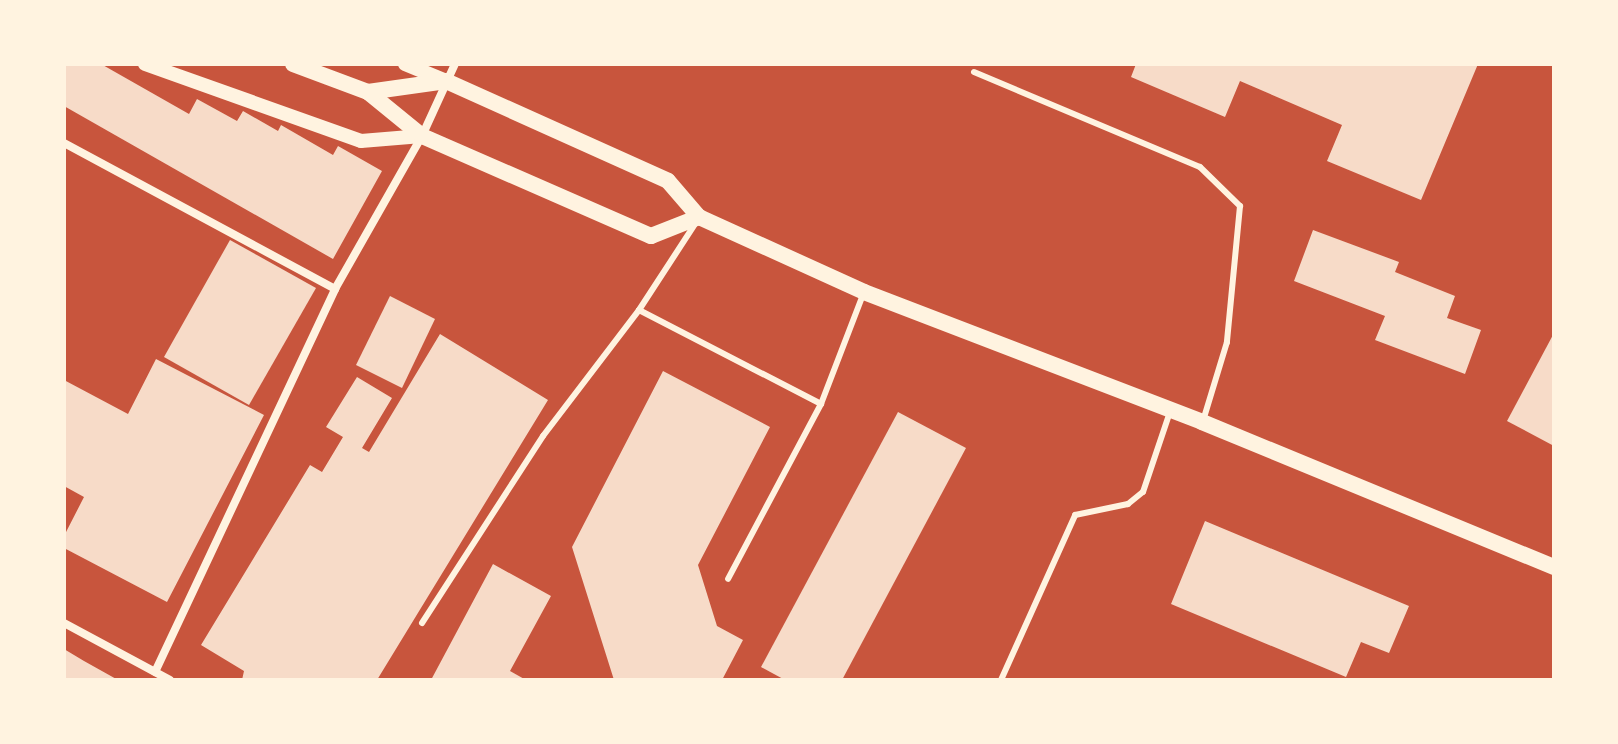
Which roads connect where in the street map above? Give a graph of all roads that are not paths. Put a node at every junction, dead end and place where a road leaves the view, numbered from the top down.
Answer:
1 (145, 64) edge
2 (293, 64) edge
3 (405, 64) edge
4 (455, 64) edge
5 (974, 72) dead end
6 (446, 81) junction
7 (368, 92) junction
8 (422, 136) junction
9 (64, 143) edge
10 (699, 217) junction
11 (335, 289) junction
12 (864, 292) junction
13 (639, 310) junction
14 (821, 404) junction
15 (1170, 412) junction
16 (1202, 422) junction
17 (1554, 567) edge
18 (728, 579) dead end
19 (64, 623) edge
20 (422, 623) dead end
21 (155, 672) junction
22 (170, 680) edge
23 (1001, 680) edge

1 - 8 street
2 - 7 main road
3 - 6 street
4 - 6 street
5 - 16 lane
6 - 7 main road
6 - 8 street
6 - 10 main road
7 - 8 main road
8 - 10 main road
8 - 11 street
9 - 11 street
10 - 12 main road
10 - 13 lane
11 - 21 street
12 - 14 lane
12 - 15 main road
13 - 14 lane
13 - 20 lane
14 - 18 lane
15 - 16 main road
15 - 23 lane
16 - 17 main road
19 - 21 street
21 - 22 street

